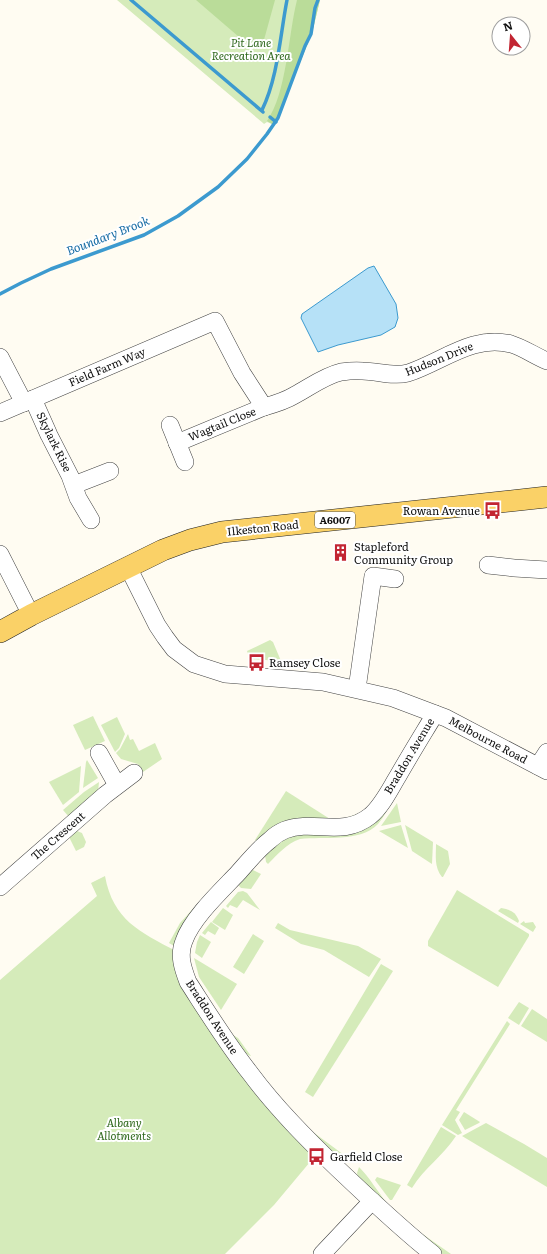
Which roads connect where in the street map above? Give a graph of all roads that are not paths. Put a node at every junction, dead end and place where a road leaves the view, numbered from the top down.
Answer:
1 (215, 321) joint
2 (0, 357) edge
3 (547, 361) edge
4 (28, 401) junction
5 (264, 407) junction
6 (0, 413) edge
7 (170, 425) dead end
8 (177, 443) junction
9 (185, 462) dead end
10 (110, 471) dead end
11 (74, 485) junction
12 (547, 497) edge
13 (91, 520) dead end
14 (0, 554) edge
15 (488, 565) dead end
16 (128, 567) junction
17 (547, 570) edge
18 (395, 579) dead end
19 (31, 615) junction
20 (0, 632) edge
21 (357, 689) junction
22 (435, 714) junction
23 (99, 753) dead end
24 (544, 763) edge
25 (134, 773) dead end
26 (116, 785) junction
27 (0, 887) edge
28 (372, 1201) junction
29 (322, 1254) edge
30 (433, 1254) edge

1 - 4 street, Field Farm Way
1 - 5 street, Wagtail Close
2 - 4 street, Skylark Rise
3 - 5 street, Hudson Drive
4 - 6 street, Field Farm Way
4 - 11 street, Skylark Rise
5 - 8 street, Wagtail Close
7 - 8 street, Wagtail Close
8 - 9 street, Wagtail Close
10 - 11 street, Skylark Rise
11 - 13 street, Skylark Rise
12 - 16 main road, Ilkeston Road / A6007
14 - 19 street
15 - 17 street
16 - 19 main road, Ilkeston Road / A6007
16 - 21 street, Melbourne Road
18 - 21 street
19 - 20 main road, Ilkeston Road / A6007
21 - 22 street, Melbourne Road
22 - 24 street, Melbourne Road
22 - 28 street, Braddon Avenue
23 - 26 street
25 - 26 street, The Crescent
26 - 27 street, The Crescent
28 - 29 street
28 - 30 street, Braddon Avenue

